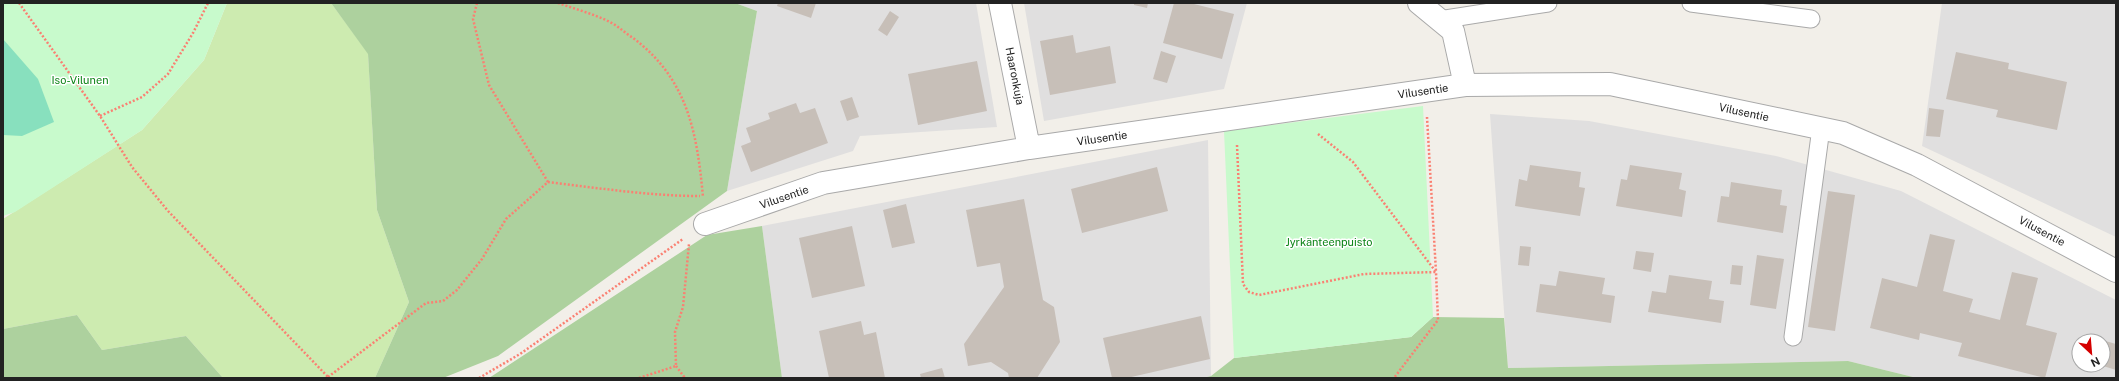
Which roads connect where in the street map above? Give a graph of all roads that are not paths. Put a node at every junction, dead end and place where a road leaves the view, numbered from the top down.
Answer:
1 (1000, 3) edge
2 (1419, 3) edge
3 (1548, 3) edge
4 (1691, 3) edge
5 (1811, 18) dead end
6 (1439, 20) junction
7 (1465, 85) junction
8 (1821, 128) junction
9 (1029, 148) junction
10 (698, 229) road end
11 (2116, 270) edge
12 (1793, 337) dead end

1 - 9 street, Haaronkuja
2 - 6 street
3 - 6 lane
4 - 5 lane
6 - 7 street
7 - 8 street, Vilusentie
7 - 9 street, Vilusentie
8 - 11 street, Vilusentie
8 - 12 lane
9 - 10 street, Vilusentie

